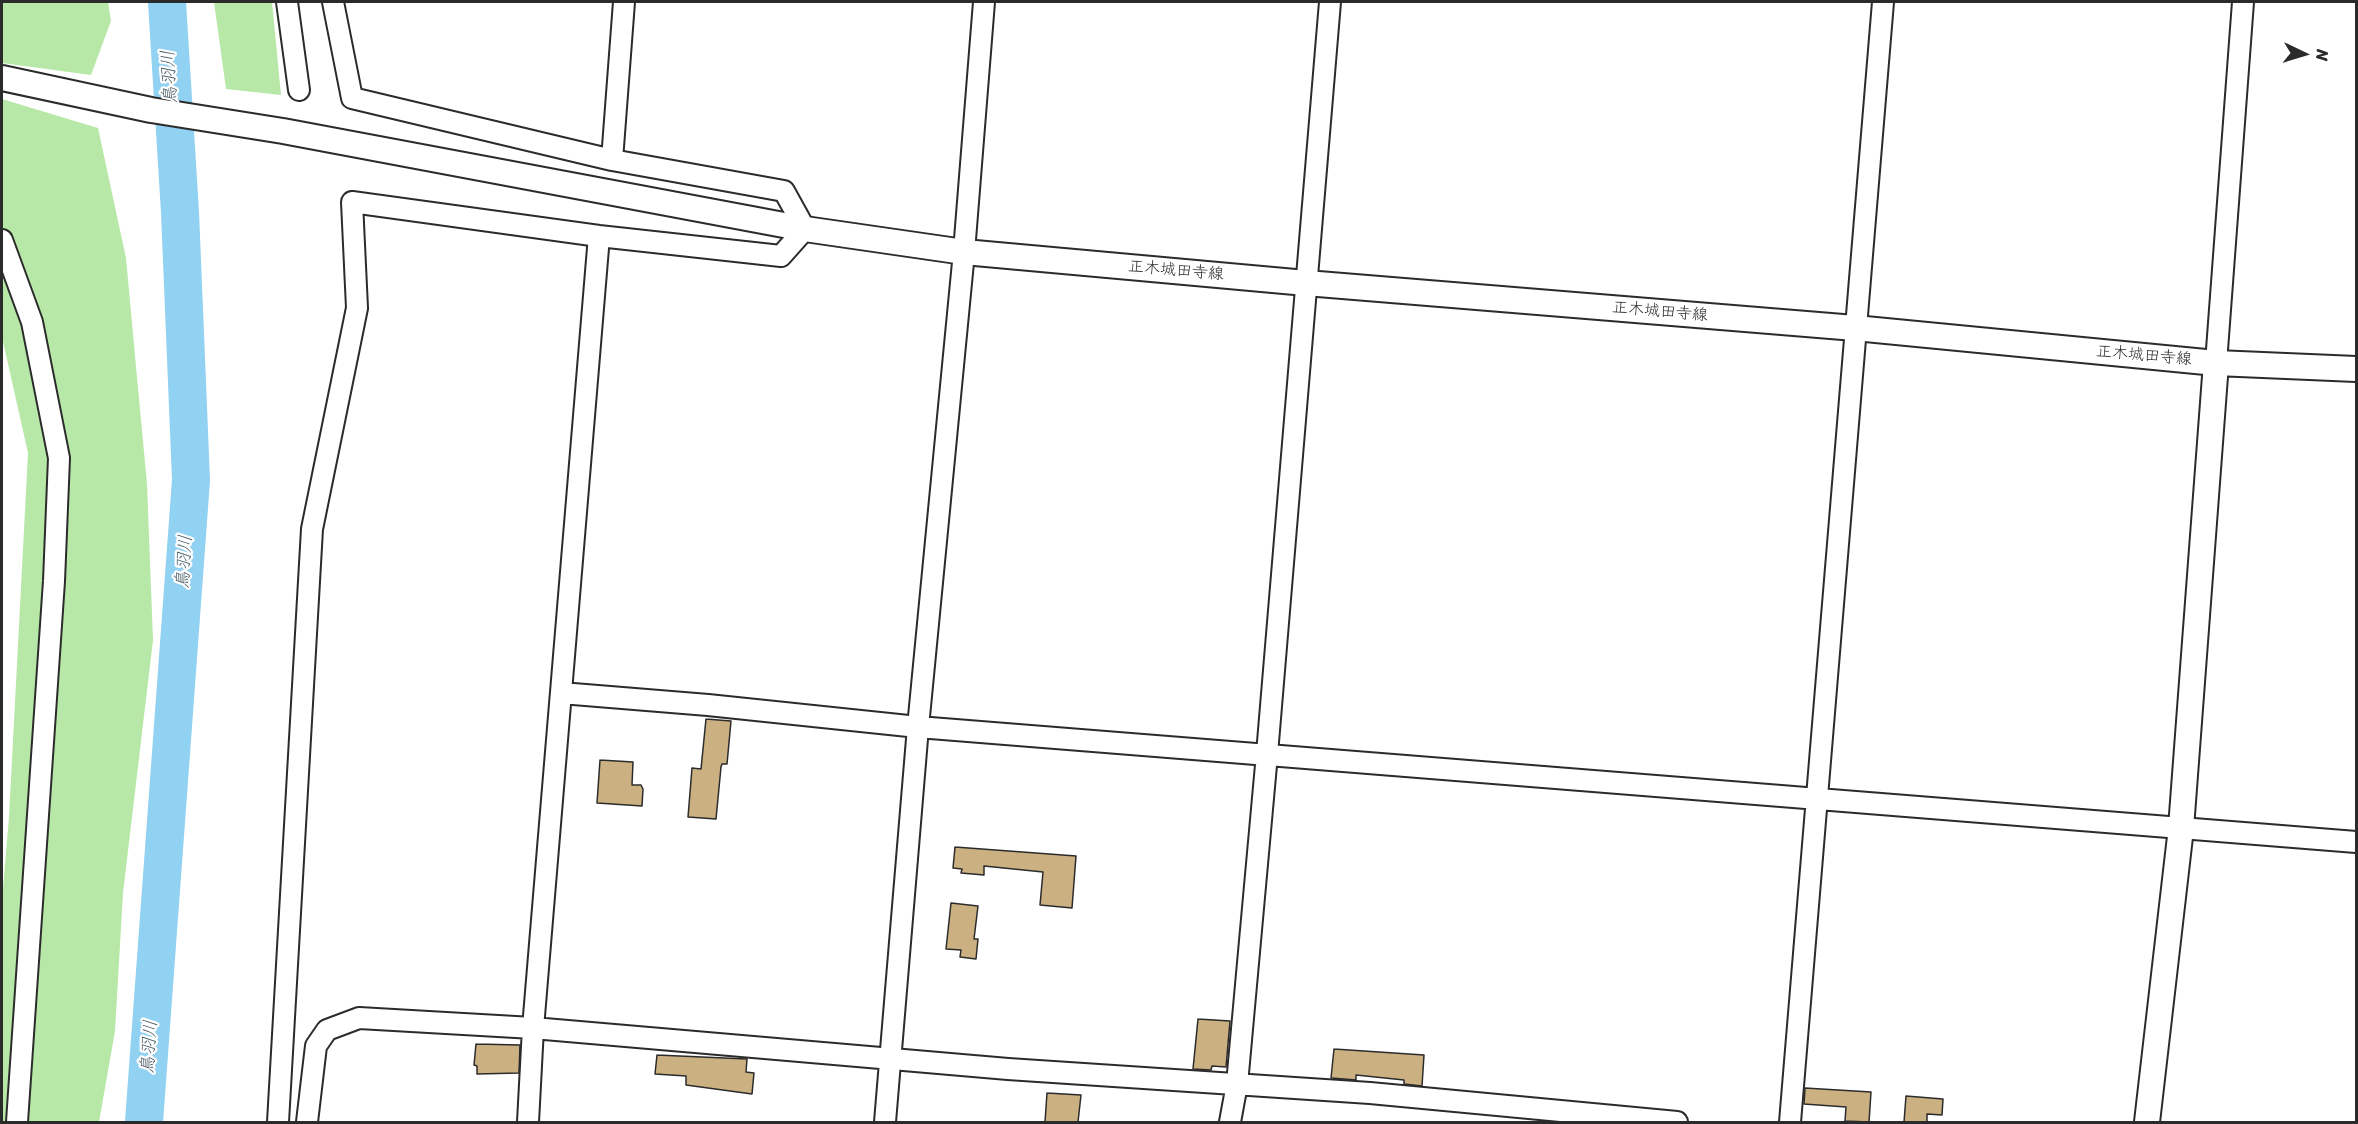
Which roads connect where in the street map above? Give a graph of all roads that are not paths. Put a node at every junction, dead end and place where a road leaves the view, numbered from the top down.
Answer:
1 (287, 2) edge
2 (333, 2) edge
3 (624, 2) edge
4 (984, 2) edge
5 (1330, 2) edge
6 (1883, 2) edge
7 (2243, 2) edge
8 (2, 78) edge
9 (299, 90) dead end
10 (612, 160) junction
11 (805, 229) junction
12 (599, 236) junction
13 (2, 240) edge
14 (964, 252) junction
15 (1306, 283) junction
16 (1855, 328) junction
17 (2216, 363) junction
18 (2356, 369) edge
19 (561, 693) junction
20 (918, 727) junction
21 (1267, 754) junction
22 (1817, 798) junction
23 (2181, 828) junction
24 (2356, 842) edge
25 (534, 1028) junction
26 (890, 1059) junction
27 (1237, 1084) junction
28 (17, 1122) edge
29 (278, 1122) edge
30 (306, 1122) edge
31 (528, 1122) edge
32 (885, 1122) edge
33 (1230, 1122) edge
34 (1677, 1122) edge
35 (1790, 1122) edge
36 (2147, 1122) edge

1 - 9 street
2 - 10 street
3 - 10 street
4 - 14 street
5 - 15 street
6 - 16 street
7 - 17 street
8 - 11 street, 正木城田寺線
10 - 11 street
11 - 12 street
11 - 14 street, 正木城田寺線
12 - 19 street
12 - 29 street
13 - 28 street
14 - 15 street, 正木城田寺線
14 - 20 street
15 - 16 street, 正木城田寺線
15 - 21 street
16 - 17 street, 正木城田寺線
16 - 22 street
17 - 18 street, 正木城田寺線
17 - 23 street
19 - 20 street
19 - 25 street
20 - 21 street
20 - 26 street
21 - 22 street
21 - 27 street
22 - 23 street
22 - 35 street
23 - 24 street
23 - 36 street
25 - 26 street
25 - 30 street
25 - 31 street
26 - 27 street
26 - 32 street
27 - 33 street
27 - 34 street

